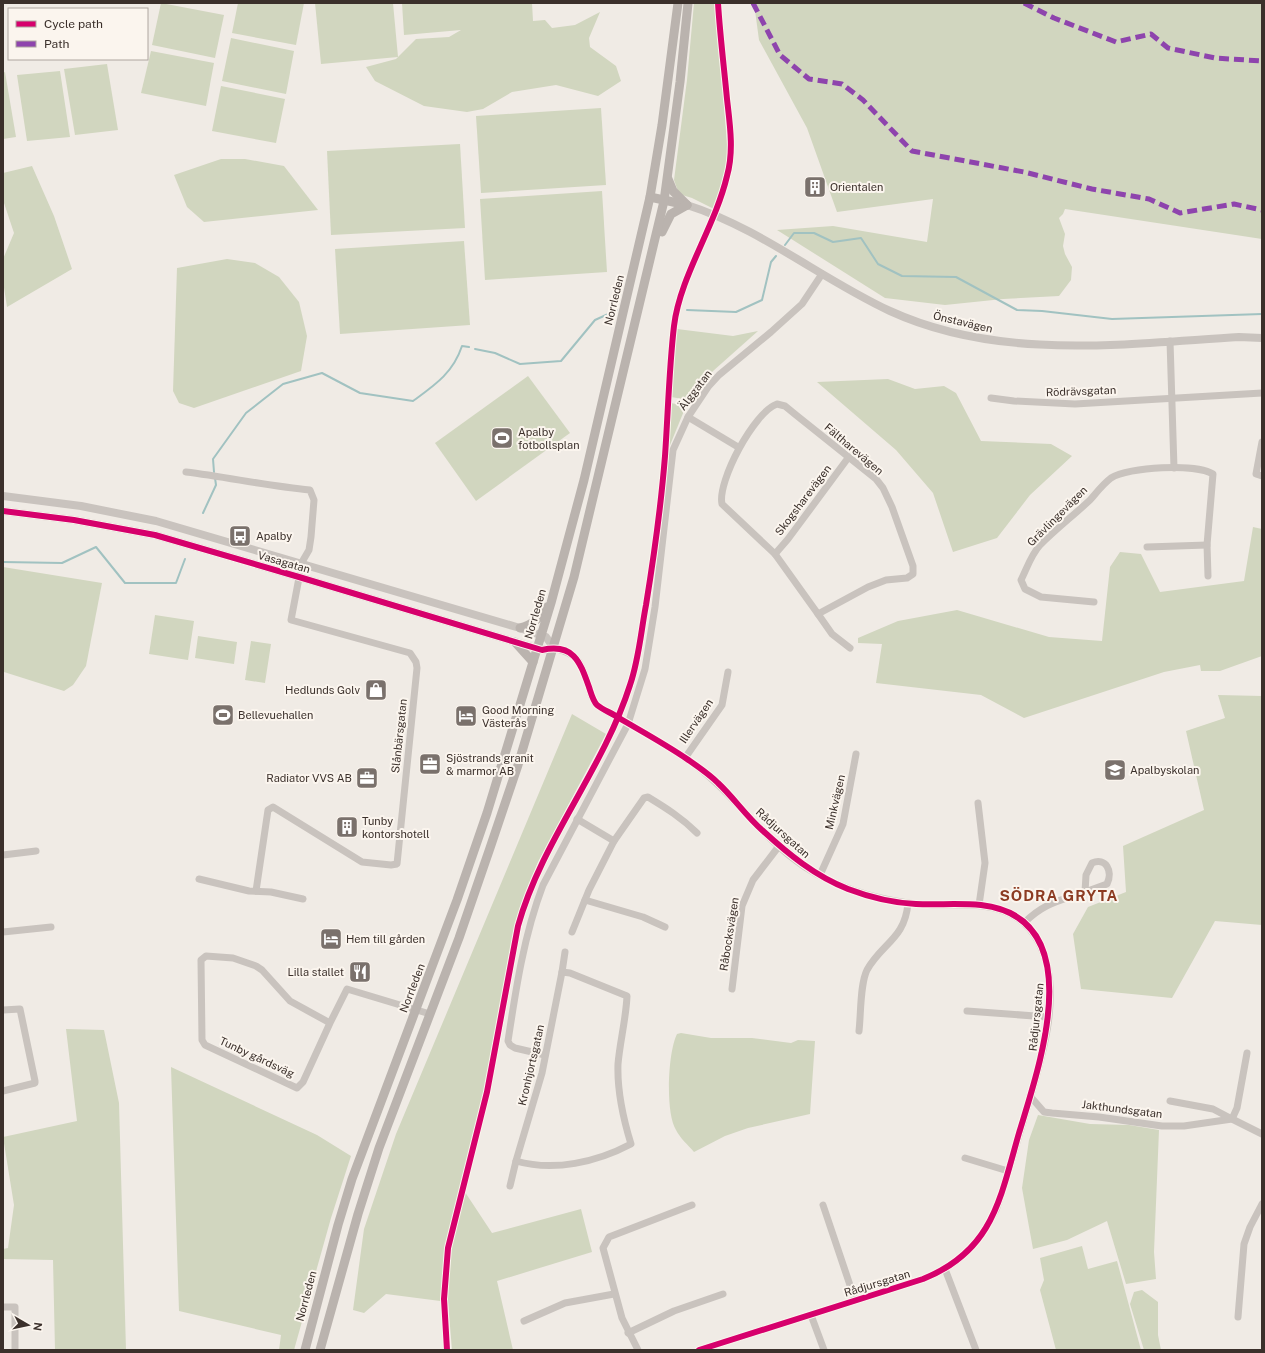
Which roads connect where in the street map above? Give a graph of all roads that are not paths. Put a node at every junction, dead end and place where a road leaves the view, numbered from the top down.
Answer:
1 (678, 3) edge
2 (688, 3) edge
3 (668, 180) junction
4 (650, 197) junction
5 (664, 200) junction
6 (687, 205) junction
7 (654, 247) junction
8 (822, 274) junction
9 (1262, 338) edge
10 (1170, 341) junction
11 (1262, 393) edge
12 (991, 398) dead end
13 (1173, 398) junction
14 (688, 417) junction
15 (1262, 442) edge
16 (738, 447) junction
17 (848, 458) junction
18 (1174, 468) junction
19 (186, 472) dead end
20 (1262, 476) edge
21 (3, 496) edge
22 (3, 511) edge
23 (1207, 545) junction
24 (1147, 547) dead end
25 (776, 554) junction
26 (302, 562) junction
27 (1208, 576) dead end
28 (299, 577) junction
29 (1094, 602) dead end
30 (551, 603) junction
31 (818, 614) junction
32 (520, 628) junction
33 (541, 636) junction
34 (515, 642) junction
35 (554, 648) junction
36 (850, 648) dead end
37 (537, 649) junction
38 (532, 662) junction
39 (728, 672) dead end
40 (628, 724) junction
41 (856, 754) dead end
42 (685, 758) junction
43 (978, 803) dead end
44 (577, 819) junction
45 (697, 833) dead end
46 (614, 841) junction
47 (779, 846) junction
48 (36, 851) dead end
49 (3, 855) edge
50 (820, 875) junction
51 (199, 879) dead end
52 (256, 891) junction
53 (1085, 892) junction
54 (303, 899) dead end
55 (585, 900) junction
56 (908, 903) junction
57 (979, 905) junction
58 (1024, 923) junction
59 (51, 927) dead end
60 (665, 927) dead end
61 (3, 932) edge
62 (572, 932) dead end
63 (565, 952) dead end
64 (562, 972) junction
65 (732, 989) dead end
66 (3, 1010) edge
67 (416, 1010) junction
68 (967, 1012) dead end
69 (430, 1014) junction
70 (1048, 1017) junction
71 (330, 1023) junction
72 (859, 1031) dead end
73 (1247, 1053) dead end
74 (545, 1055) junction
75 (3, 1091) edge
76 (1030, 1096) junction
77 (1170, 1101) dead end
78 (1232, 1119) junction
79 (1262, 1134) edge
80 (966, 1158) dead end
81 (516, 1161) junction
82 (1008, 1171) junction
83 (510, 1186) dead end
84 (1262, 1204) edge
85 (692, 1205) dead end
86 (823, 1205) dead end
87 (945, 1269) junction
88 (614, 1294) junction
89 (723, 1294) dead end
90 (855, 1300) junction
91 (3, 1307) edge
92 (810, 1315) junction
93 (1238, 1317) dead end
94 (524, 1321) dead end
95 (628, 1333) junction
96 (15, 1350) edge
97 (305, 1350) edge
98 (320, 1350) edge
99 (638, 1350) edge
100 (699, 1350) edge
101 (824, 1350) edge
102 (976, 1350) edge

1 - 4 main road, Norrleden
2 - 3 main road
3 - 5 main road
3 - 6 main road
4 - 5 main road
4 - 30 main road, Norrleden
5 - 6 main road
5 - 7 main road
6 - 7 main road
6 - 8 street, Önstavägen
7 - 35 main road
8 - 10 street, Önstavägen
8 - 14 street, Älggatan
9 - 10 street, Önstavägen
10 - 13 street
11 - 13 street, Rödrävsgatan
12 - 13 street, Rödrävsgatan
13 - 18 street
14 - 16 street
14 - 40 street, Älggatan
15 - 20 street
16 - 17 street, Fältharevägen
16 - 25 street, Fältharevägen
17 - 25 street, Skogsharevägen
17 - 31 street, Fältharevägen
18 - 23 street, Grävlingevägen
18 - 29 street, Grävlingevägen
19 - 26 street, Vasagatan
21 - 26 street, Vasagatan
22 - 28 street, Vasagatan
23 - 24 street
23 - 27 street, Grävlingevägen
25 - 31 street, Fältharevägen
26 - 28 street, Slånbärsgatan
26 - 32 street, Vasagatan
28 - 34 street, Vasagatan
28 - 52 street, Slånbärsgatan
30 - 32 main road
30 - 33 main road, Norrleden
31 - 36 street, Fältharevägen
32 - 33 street, Vasagatan
33 - 35 street, Vasagatan
33 - 37 main road, Norrleden
34 - 37 street, Vasagatan
34 - 38 main road
35 - 37 street, Vasagatan
35 - 40 street, Rådjursgatan
35 - 69 main road
37 - 38 main road, Norrleden
38 - 67 main road, Norrleden
39 - 42 street, Illervägen
40 - 42 street, Rådjursgatan
40 - 44 street, Älggatan
41 - 50 street, Minkvägen
42 - 47 street, Rådjursgatan
43 - 57 street
44 - 46 street
44 - 74 street, Älggatan
45 - 46 street
46 - 55 street
47 - 50 street, Rådjursgatan
47 - 65 street, Råbocksvägen
48 - 49 street
50 - 56 street, Rådjursgatan
51 - 52 street
52 - 54 street
53 - 53 street
53 - 58 street
55 - 60 street
55 - 62 street
56 - 57 street, Rådjursgatan
56 - 72 street
57 - 58 street, Rådjursgatan
58 - 70 street, Rådjursgatan
59 - 61 street
63 - 64 street, Kronhjortsgatan
64 - 74 street, Kronhjortsgatan
64 - 81 street
66 - 75 street
67 - 69 street, Tunby gårdsväg
67 - 71 street, Tunby gårdsväg
67 - 97 main road, Norrleden
68 - 70 street
69 - 98 main road
70 - 76 street, Rådjursgatan
71 - 71 street, Tunby gårdsväg
73 - 78 street
74 - 81 street, Kronhjortsgatan
76 - 78 street, Jakthundsgatan
76 - 82 street, Rådjursgatan
77 - 78 street
78 - 79 street
80 - 82 street
81 - 83 street, Kronhjortsgatan
82 - 87 street, Rådjursgatan
84 - 93 street
85 - 88 street
86 - 90 street
87 - 90 street, Rådjursgatan
87 - 102 street
88 - 94 street
88 - 95 street
89 - 95 street
90 - 92 street, Rådjursgatan
91 - 96 street
92 - 100 street, Rådjursgatan
92 - 101 street
95 - 99 street

